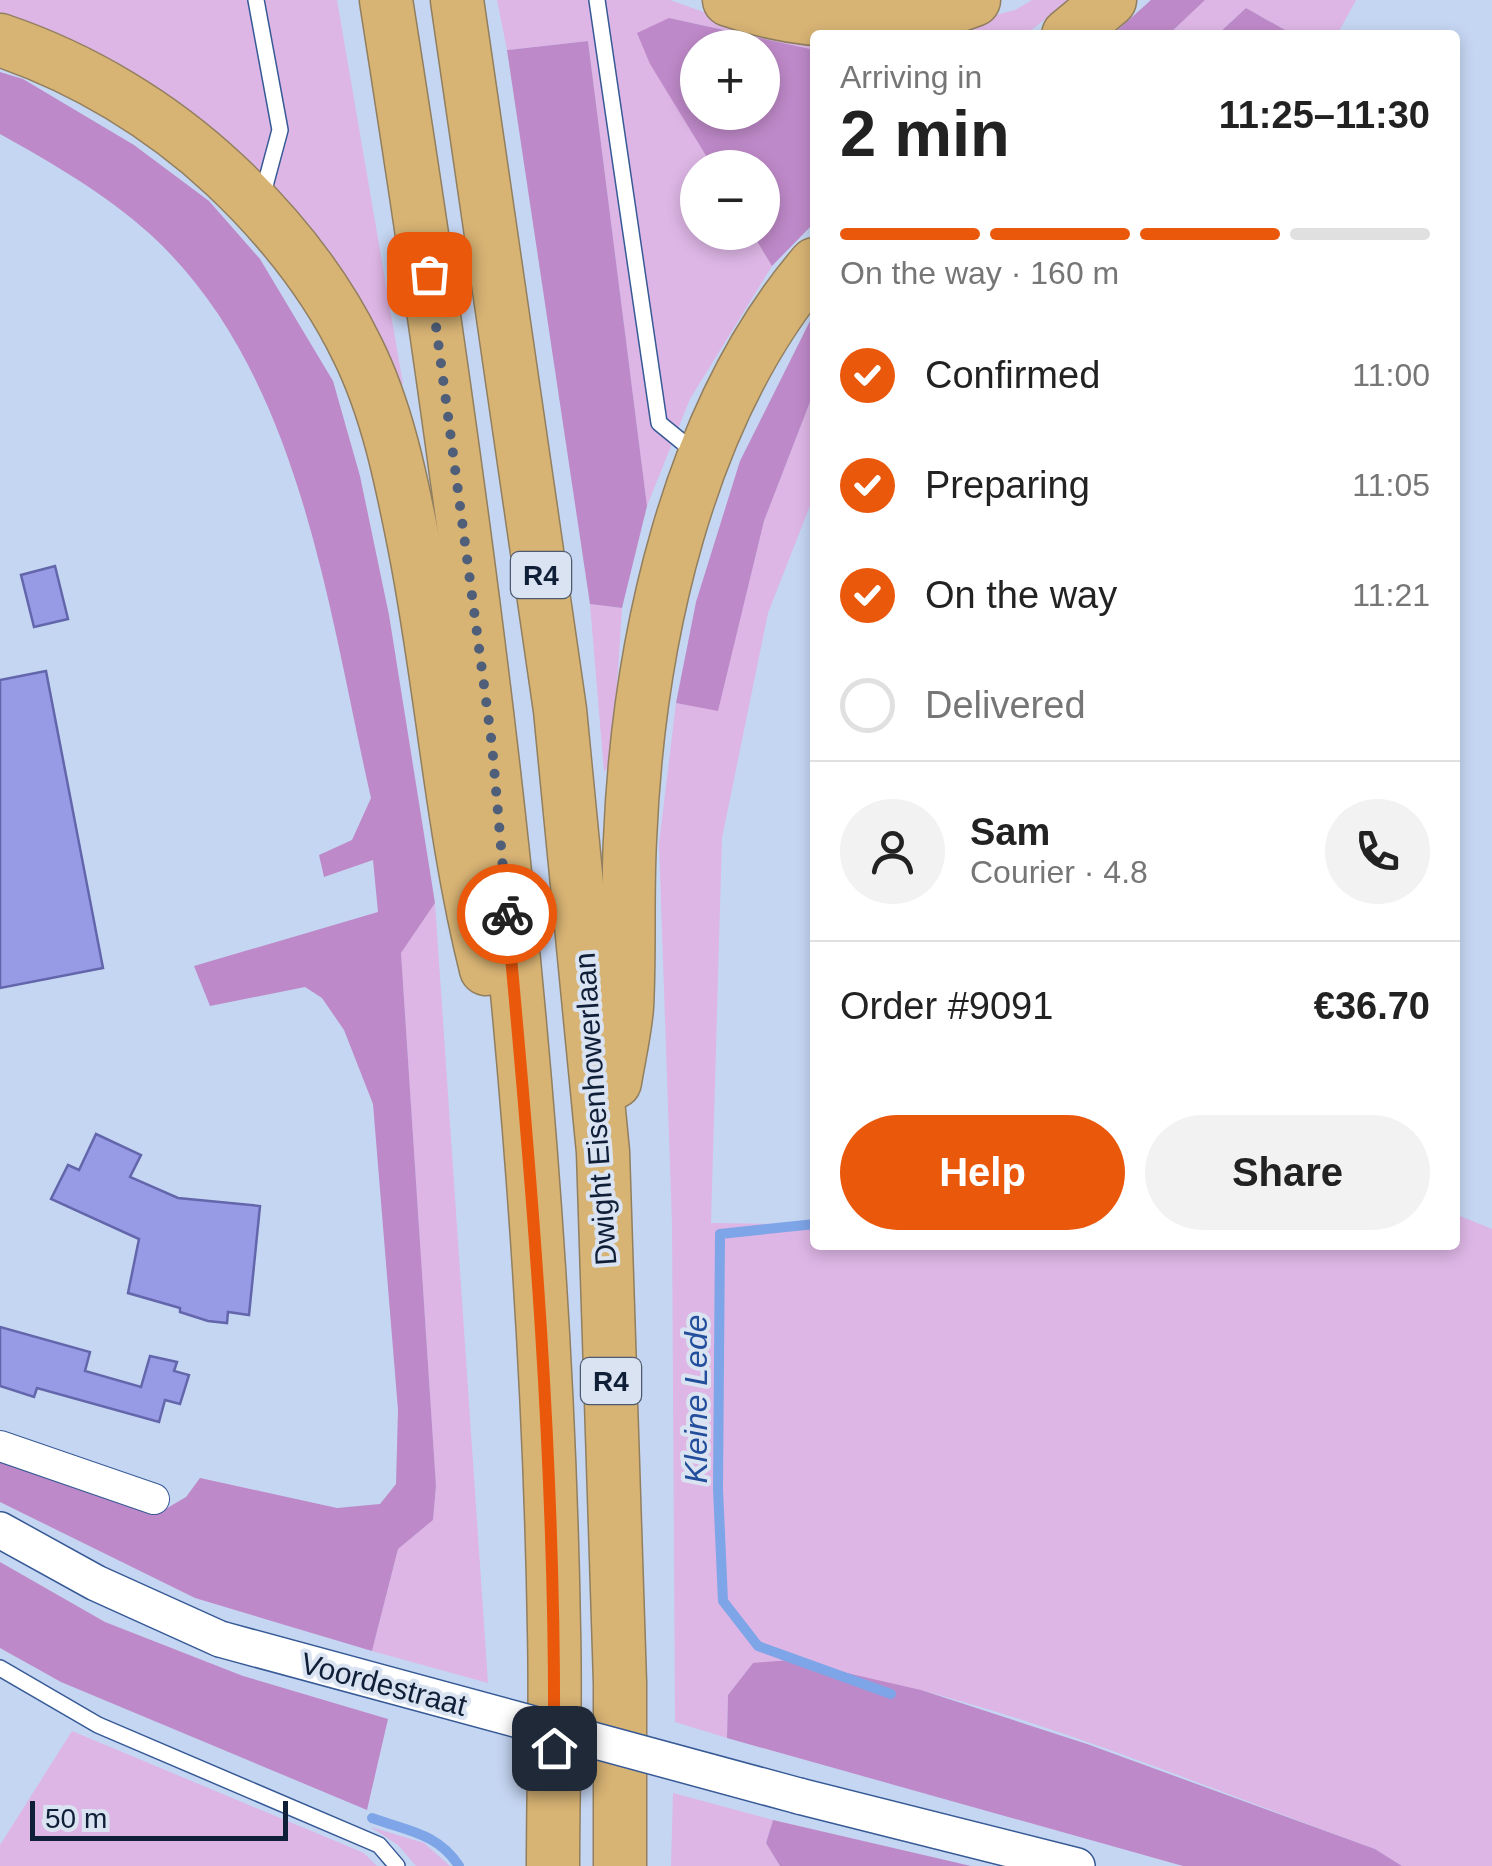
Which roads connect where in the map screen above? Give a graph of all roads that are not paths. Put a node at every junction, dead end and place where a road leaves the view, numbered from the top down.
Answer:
1 (256, 0) edge
2 (386, 0) edge
3 (458, 0) edge
4 (597, 0) edge
5 (729, 0) edge
6 (974, 0) edge
7 (1110, 0) edge
8 (1074, 30) edge
9 (0, 40) edge
10 (259, 207) junction
11 (810, 271) edge
12 (704, 460) junction
13 (528, 1140) junction
14 (603, 1152) junction
15 (0, 1446) edge
16 (154, 1499) dead end
17 (0, 1530) edge
18 (0, 1668) edge
19 (397, 1866) edge
20 (553, 1866) edge
21 (620, 1866) edge
22 (1077, 1866) edge

1 - 10 lane
2 - 13 highway, R4
3 - 14 highway, Dwight Eisenhowerlaan / R4
4 - 12 lane
5 - 6 highway
7 - 8 highway
9 - 10 highway
10 - 13 highway
11 - 12 highway
12 - 14 highway
13 - 20 highway, R4
14 - 21 highway, Dwight Eisenhowerlaan / R4
15 - 16 street
17 - 22 street, Voordestraat, bridge
18 - 19 lane

